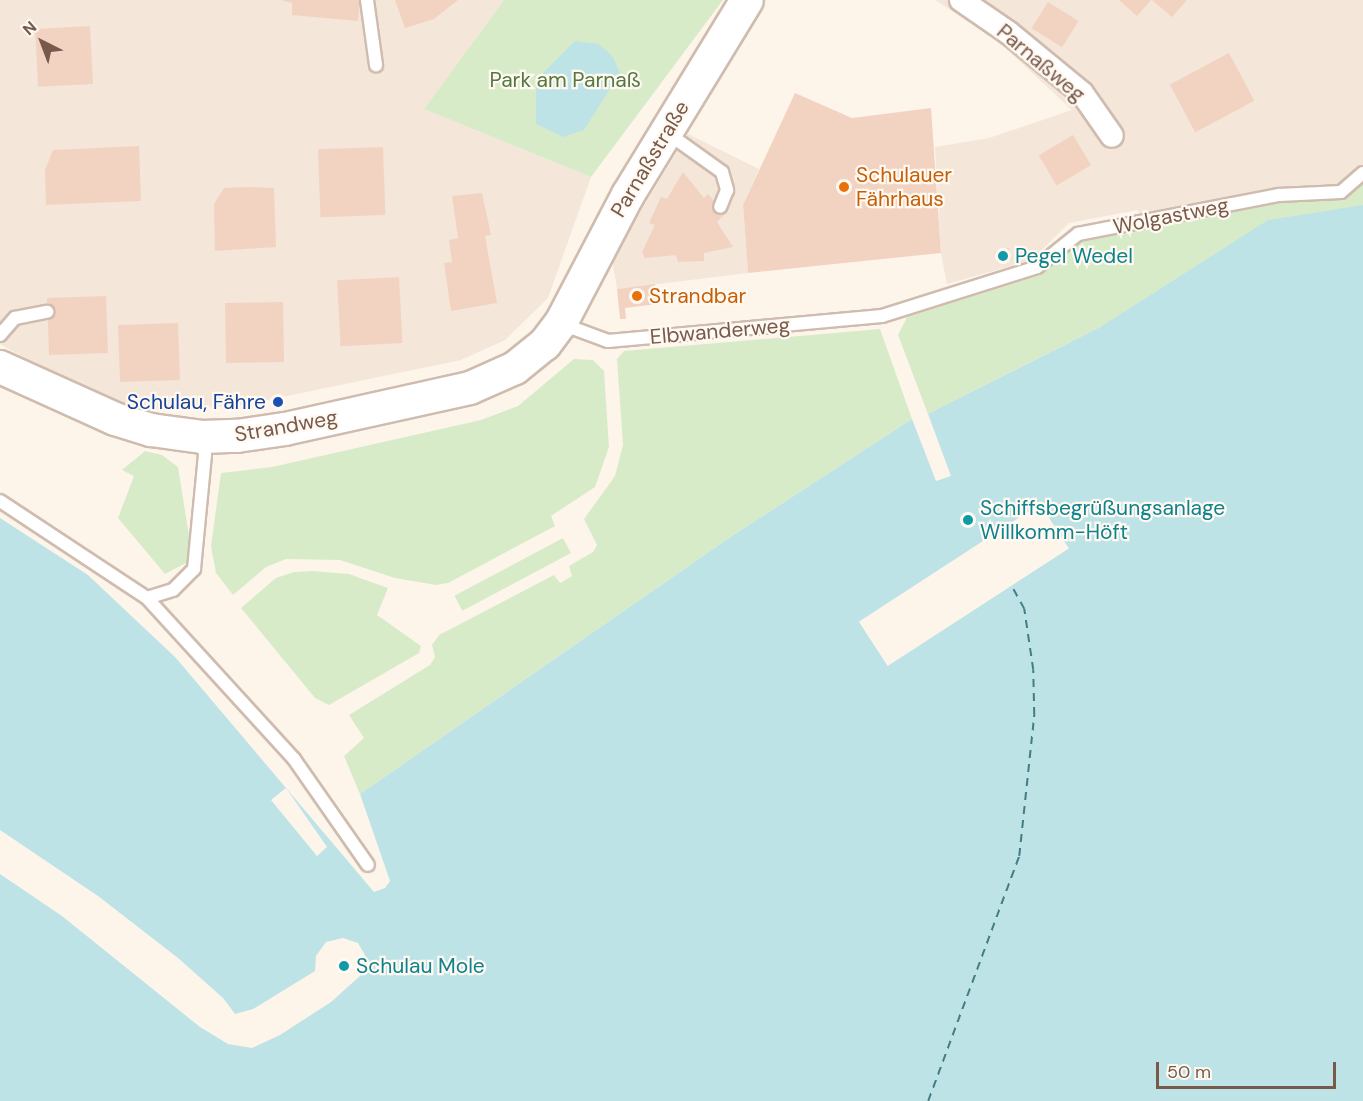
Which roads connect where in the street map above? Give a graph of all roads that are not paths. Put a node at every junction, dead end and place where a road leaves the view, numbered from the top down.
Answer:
1 (367, 0) edge
2 (747, 0) edge
3 (960, 0) edge
4 (376, 65) dead end
5 (666, 131) junction
6 (1112, 136) dead end
7 (1363, 173) edge
8 (720, 207) dead end
9 (47, 312) dead end
10 (882, 316) joint
11 (561, 323) junction
12 (0, 334) edge
13 (0, 367) edge
14 (202, 436) junction
15 (0, 501) edge
16 (147, 598) junction
17 (368, 865) dead end

1 - 4 lane
2 - 5 street, Parnaßstraße
3 - 6 street, Parnaßweg
5 - 8 lane
5 - 11 street, Parnaßstraße
7 - 10 lane, Wolgastweg
9 - 12 lane
10 - 11 lane, Elbwanderweg
11 - 14 street, Strandweg
13 - 14 street, Strandweg
14 - 16 lane
15 - 16 lane
16 - 17 lane

